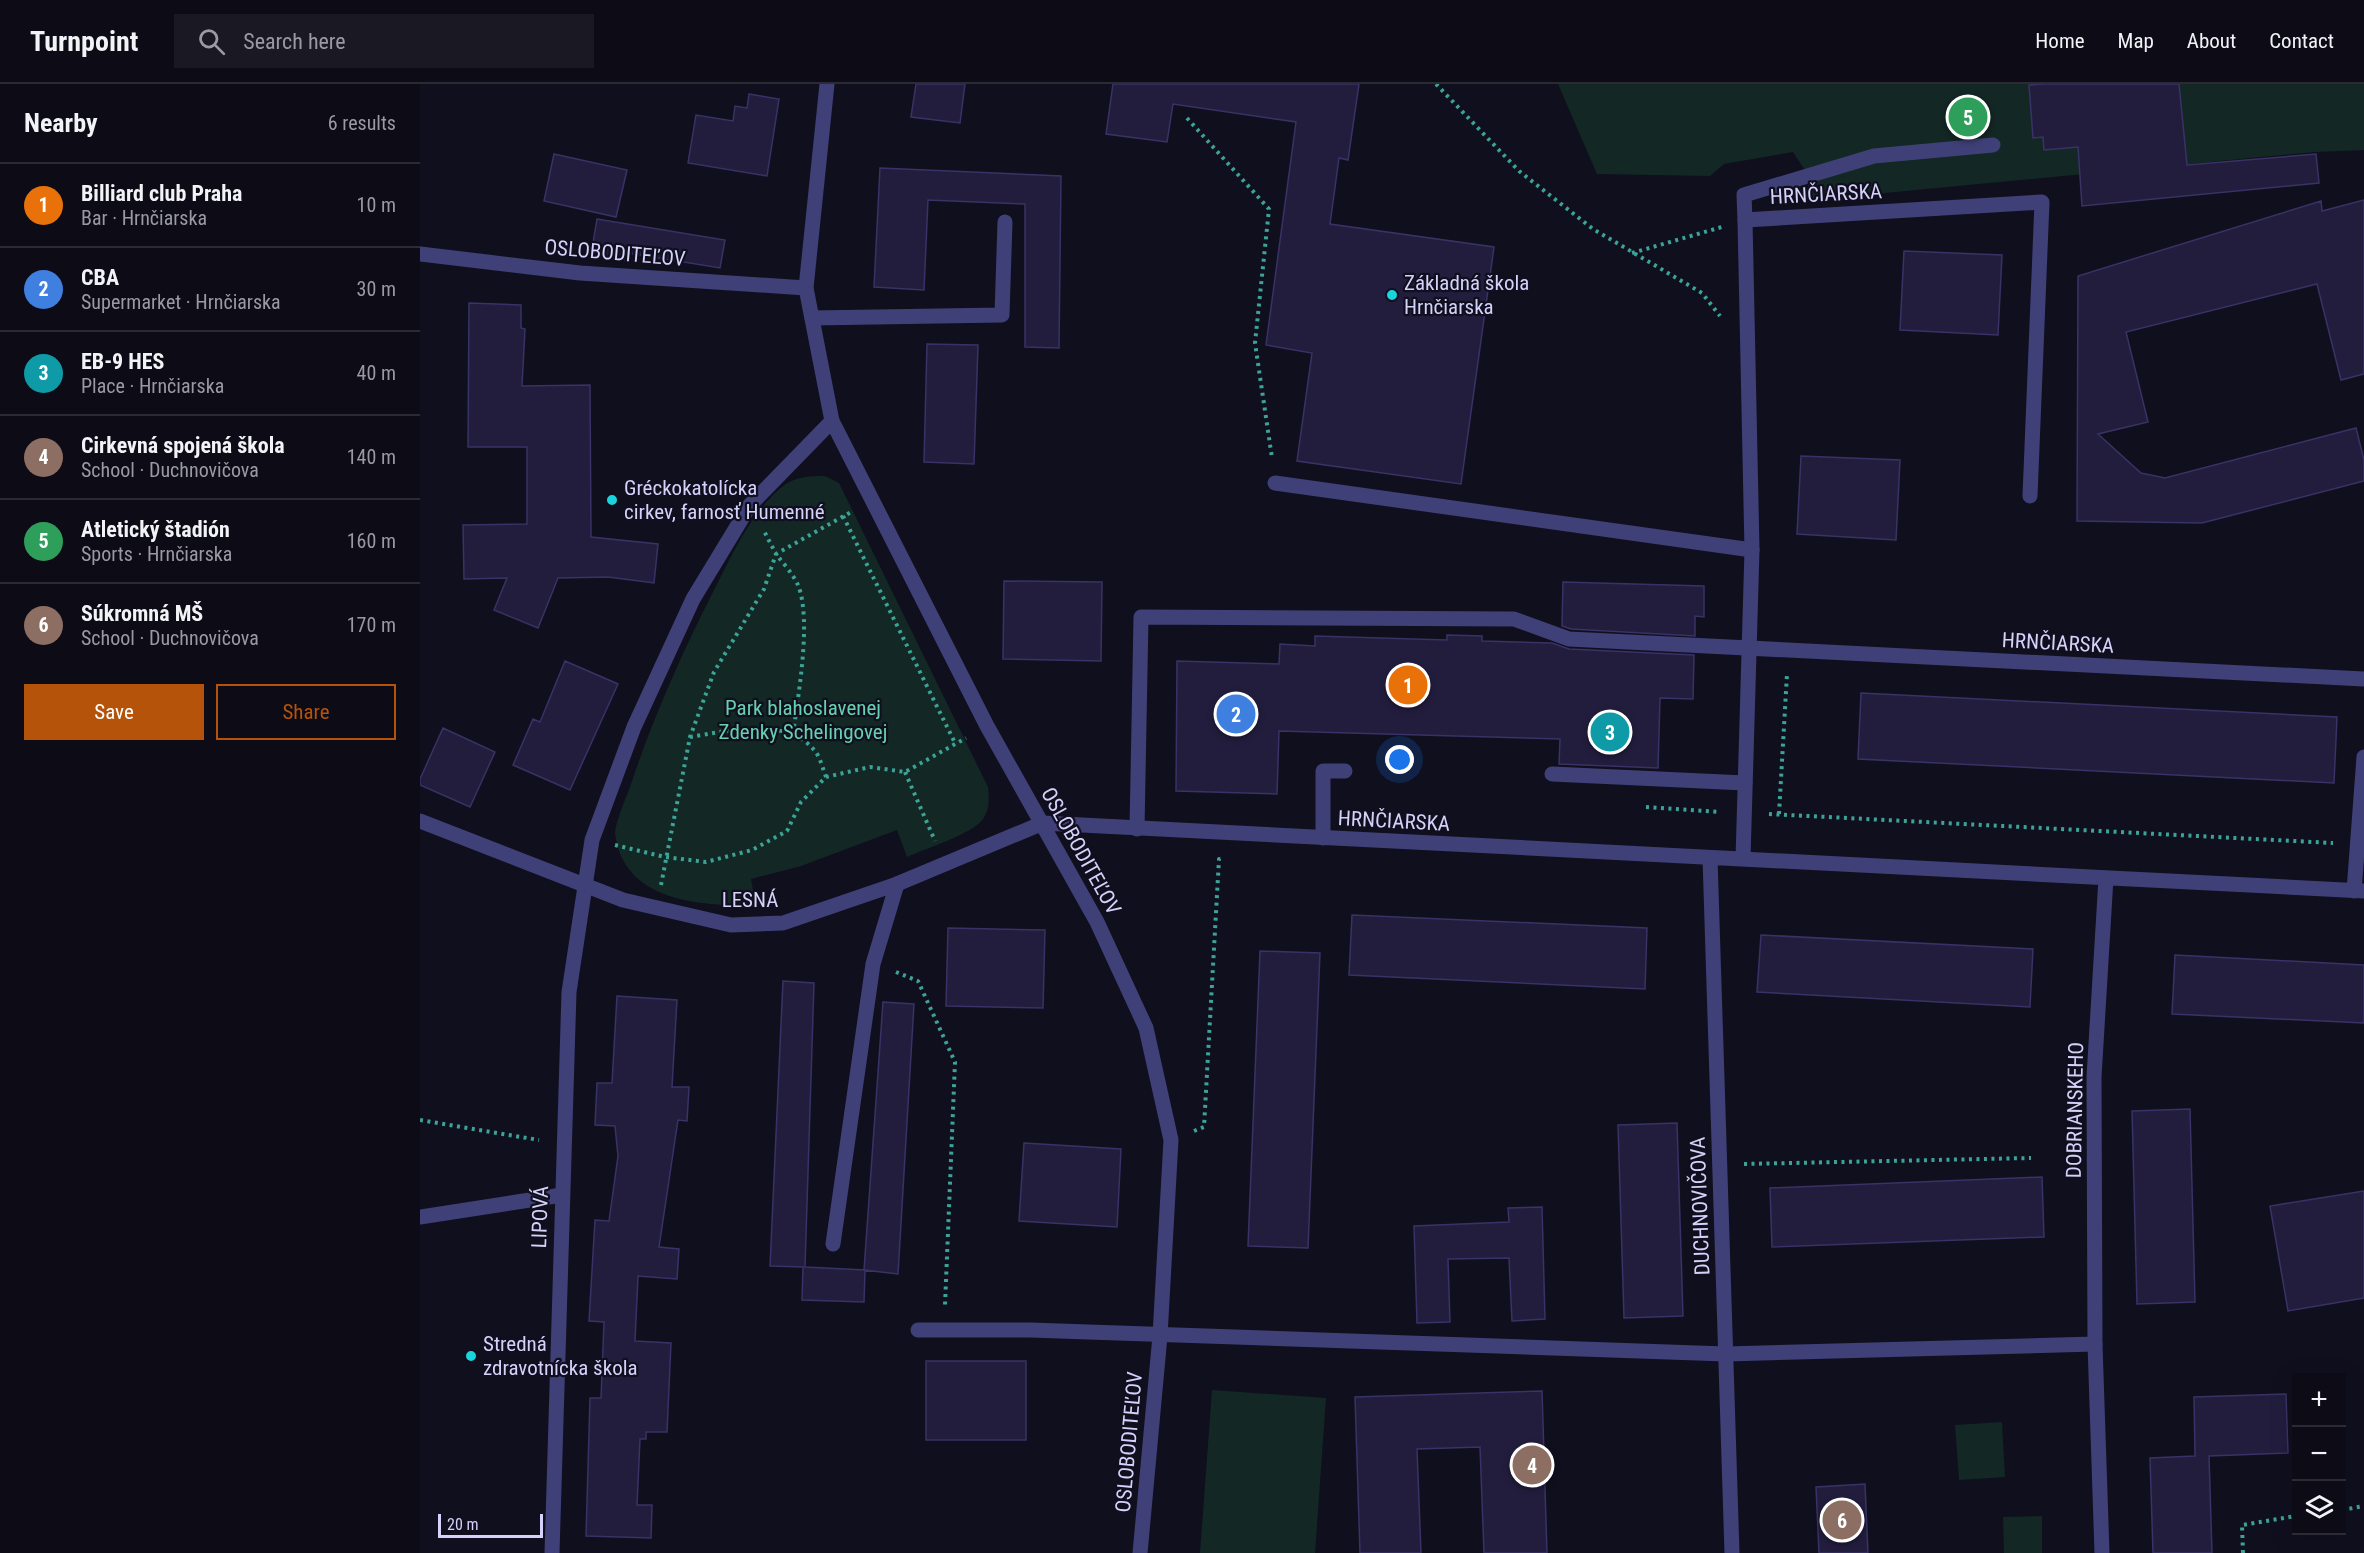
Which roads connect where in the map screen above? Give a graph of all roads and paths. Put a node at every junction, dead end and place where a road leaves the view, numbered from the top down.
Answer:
1 (827, 84) edge
2 (1436, 84) edge
3 (1187, 118) dead end
4 (1993, 145) dead end
5 (1745, 220) junction
6 (1005, 222) dead end
7 (1632, 253) junction
8 (420, 254) edge
9 (806, 288) junction
10 (812, 318) junction
11 (1747, 349) junction
12 (832, 421) junction
13 (1275, 483) joint
14 (2030, 496) dead end
15 (871, 500) junction
16 (750, 505) junction
17 (843, 516) junction
18 (1752, 550) junction
19 (776, 554) junction
20 (1749, 647) junction
21 (1789, 650) junction
22 (2364, 679) edge
23 (987, 726) junction
24 (793, 734) junction
25 (690, 737) junction
26 (955, 743) junction
27 (2364, 757) edge
28 (1346, 771) dead end
29 (905, 772) junction
30 (1552, 774) dead end
31 (826, 777) junction
32 (1745, 783) junction
33 (1640, 806) dead end
34 (1744, 813) junction
35 (1779, 814) junction
36 (420, 820) edge
37 (1043, 824) junction
38 (1137, 829) junction
39 (1323, 838) junction
40 (592, 840) junction
41 (2357, 844) junction
42 (665, 857) junction
43 (1710, 858) junction
44 (1231, 859) dead end
45 (1743, 859) junction
46 (945, 864) junction
47 (2106, 878) junction
48 (586, 884) junction
49 (897, 884) junction
50 (2359, 891) edge
51 (658, 909) junction
52 (873, 964) junction
53 (420, 1119) edge
54 (1171, 1140) junction
55 (564, 1141) junction
56 (2031, 1158) dead end
57 (1719, 1165) junction
58 (562, 1195) junction
59 (420, 1217) edge
60 (833, 1245) dead end
61 (918, 1330) dead end
62 (944, 1330) junction
63 (1160, 1336) junction
64 (2095, 1344) junction
65 (1726, 1354) junction
66 (2364, 1506) edge
67 (2346, 1508) edge
68 (2292, 1517) edge
69 (552, 1553) edge
70 (1140, 1553) edge
71 (1732, 1553) edge
72 (2102, 1553) edge
73 (2243, 1553) edge

1 - 9 street, OSLOBODITEĽOV
2 - 7 path
3 - 13 path
4 - 5 street
5 - 7 path
5 - 11 street, HRNČIARSKA
5 - 14 street, HRNČIARSKA
6 - 10 street
7 - 11 path
8 - 9 street, OSLOBODITEĽOV
9 - 10 street, OSLOBODITEĽOV
10 - 12 street, OSLOBODITEĽOV
11 - 18 street, HRNČIARSKA
12 - 15 street, OSLOBODITEĽOV
12 - 16 street
13 - 18 street
15 - 17 path
15 - 23 street, OSLOBODITEĽOV
16 - 19 path
16 - 40 street
17 - 19 path
17 - 26 path
18 - 20 street, HRNČIARSKA
19 - 24 path
19 - 25 path
20 - 21 street, HRNČIARSKA
20 - 32 street, HRNČIARSKA
20 - 38 street
21 - 22 street, HRNČIARSKA
21 - 35 path
23 - 26 path
23 - 37 street, OSLOBODITEĽOV
24 - 25 path
24 - 31 path
25 - 42 path
26 - 29 path
27 - 41 street, HRNČIARSKA
28 - 39 street
29 - 31 path
29 - 46 path
30 - 32 street
31 - 42 path
32 - 34 street, HRNČIARSKA
33 - 34 path
34 - 35 path
34 - 45 street, HRNČIARSKA
35 - 41 path
36 - 48 street, LESNÁ
37 - 38 street, HRNČIARSKA
37 - 46 street, LESNÁ
37 - 54 street, OSLOBODITEĽOV
38 - 39 street, HRNČIARSKA
39 - 43 street, HRNČIARSKA
40 - 42 path
40 - 48 street
41 - 50 street, HRNČIARSKA
42 - 51 path
43 - 45 street, HRNČIARSKA
43 - 57 street, DUCHNOVIČOVA
44 - 54 path
45 - 47 street, HRNČIARSKA
46 - 49 street, LESNÁ
47 - 50 street, HRNČIARSKA
47 - 64 street, DOBRIANSKEHO
48 - 51 street, LESNÁ
48 - 55 street, LIPOVÁ
49 - 51 street, LESNÁ
49 - 52 street
52 - 60 street
52 - 62 path
53 - 55 path
54 - 63 street, OSLOBODITEĽOV
55 - 58 street, LIPOVÁ
56 - 57 path
57 - 65 street, DUCHNOVIČOVA
58 - 59 street
58 - 69 street, LIPOVÁ
61 - 62 street
62 - 63 street
63 - 65 street
63 - 70 street, OSLOBODITEĽOV
64 - 65 street
64 - 72 street, DOBRIANSKEHO
65 - 71 street, DUCHNOVIČOVA
66 - 67 path
68 - 73 path

